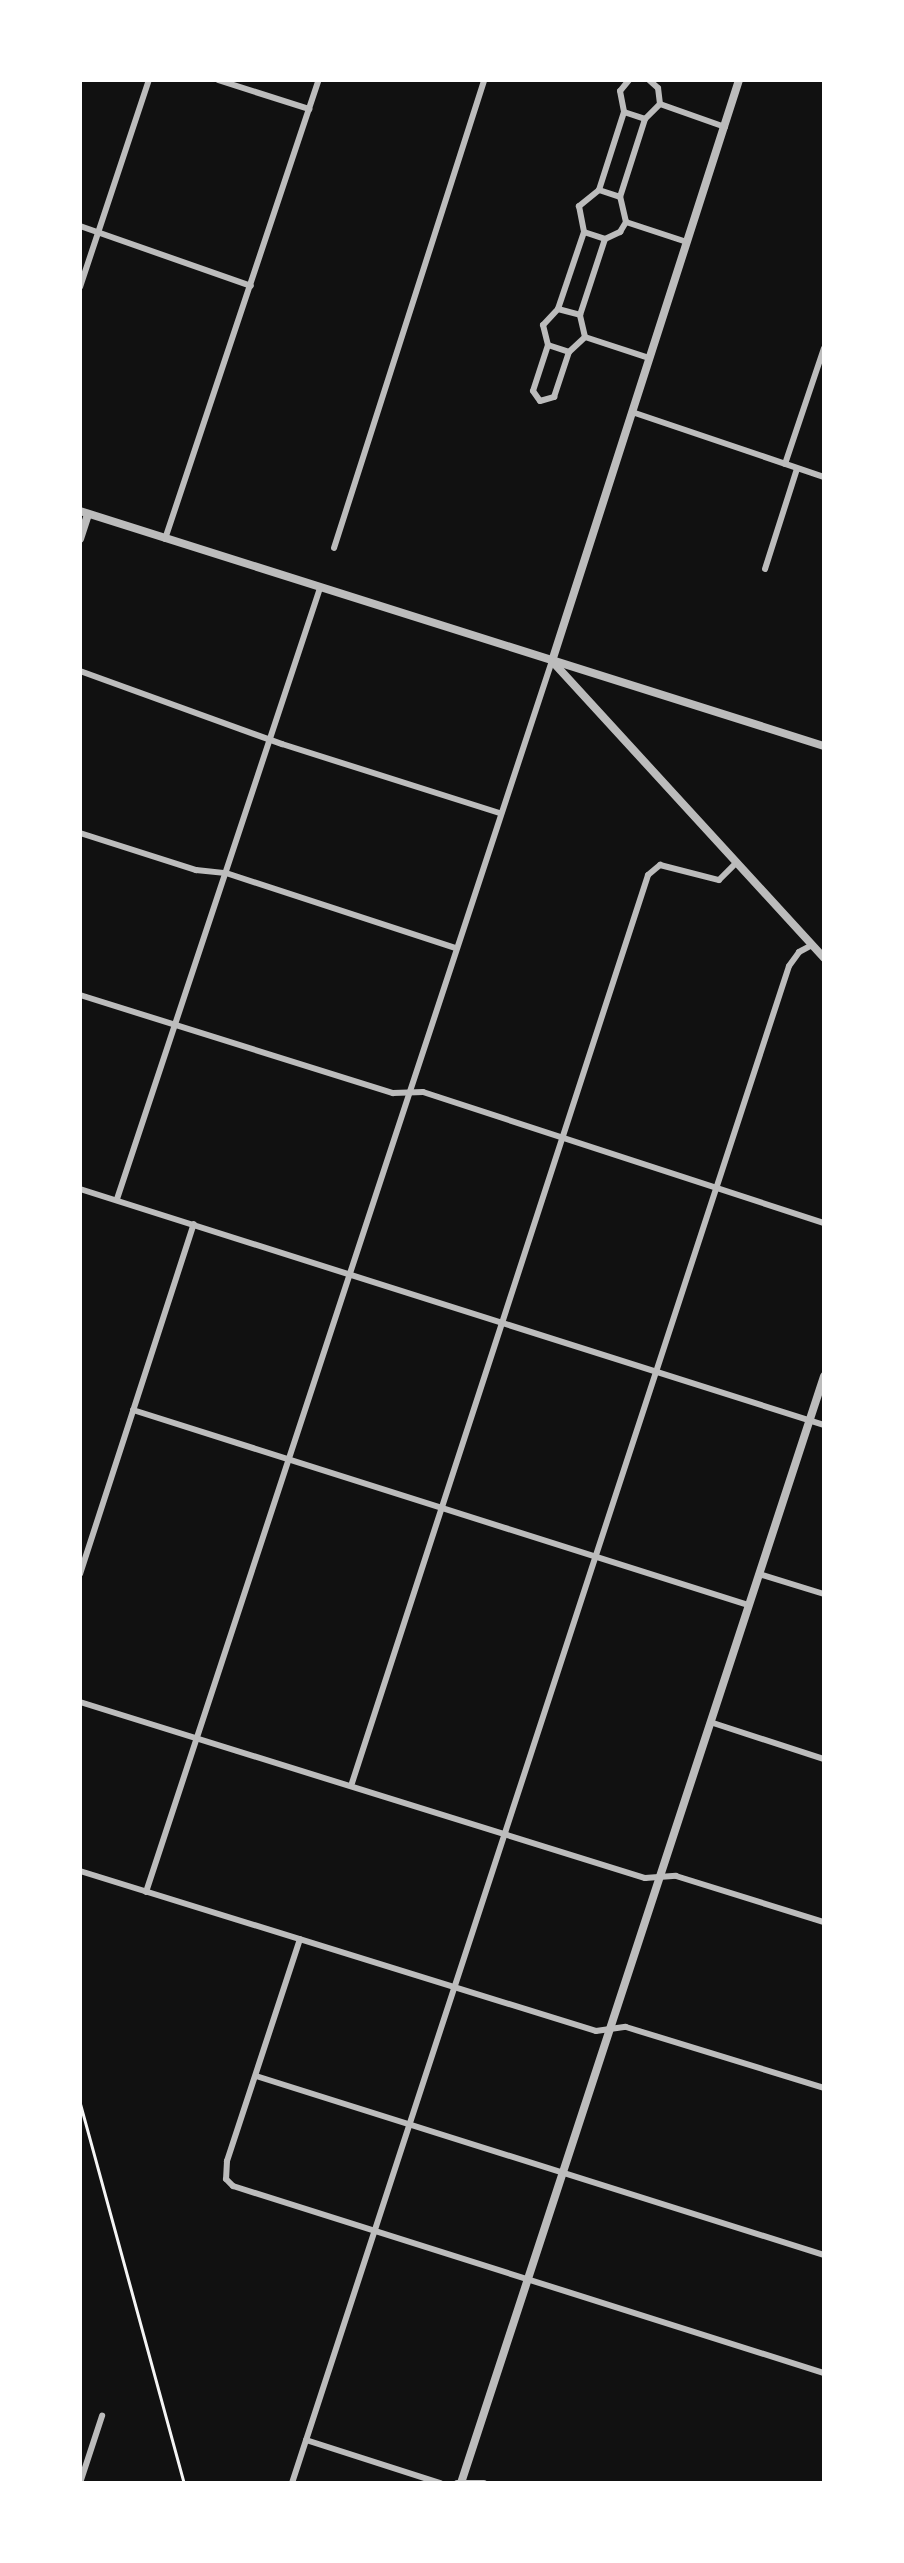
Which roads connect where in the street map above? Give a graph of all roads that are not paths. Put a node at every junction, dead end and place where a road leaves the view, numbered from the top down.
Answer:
1 (148, 80) edge
2 (218, 80) edge
3 (319, 80) edge
4 (484, 80) edge
5 (630, 80) edge
6 (649, 80) edge
7 (739, 80) edge
8 (660, 104) junction
9 (309, 109) junction
10 (624, 112) junction
11 (644, 119) junction
12 (724, 126) junction
13 (599, 190) junction
14 (620, 197) junction
15 (626, 222) junction
16 (80, 226) edge
17 (584, 232) junction
18 (98, 235) junction
19 (605, 240) junction
20 (687, 242) junction
21 (251, 286) junction
22 (80, 287) edge
23 (558, 309) junction
24 (580, 315) junction
25 (585, 337) junction
26 (548, 345) junction
27 (824, 348) edge
28 (569, 352) junction
29 (650, 358) junction
30 (632, 412) junction
31 (786, 464) junction
32 (797, 469) junction
33 (824, 477) edge
34 (84, 513) edge
35 (165, 538) junction
36 (80, 539) edge
37 (334, 548) dead end
38 (765, 569) dead end
39 (320, 588) junction
40 (552, 661) junction
41 (80, 672) edge
42 (270, 738) junction
43 (824, 746) edge
44 (500, 813) junction
45 (80, 832) edge
46 (734, 865) junction
47 (226, 873) junction
48 (812, 945) junction
49 (455, 948) junction
50 (824, 958) edge
51 (80, 994) edge
52 (176, 1024) junction
53 (407, 1093) junction
54 (563, 1137) junction
55 (80, 1188) edge
56 (717, 1188) junction
57 (117, 1200) junction
58 (824, 1223) edge
59 (194, 1224) junction
60 (348, 1272) junction
61 (503, 1320) junction
62 (656, 1369) junction
63 (824, 1376) edge
64 (134, 1410) junction
65 (810, 1420) junction
66 (824, 1425) edge
67 (286, 1459) junction
68 (442, 1506) junction
69 (596, 1555) junction
70 (80, 1574) edge
71 (759, 1574) junction
72 (824, 1594) edge
73 (748, 1605) junction
74 (80, 1702) edge
75 (710, 1722) junction
76 (198, 1737) junction
77 (824, 1759) edge
78 (352, 1784) junction
79 (506, 1832) junction
80 (80, 1871) edge
81 (659, 1877) junction
82 (146, 1892) junction
83 (824, 1922) edge
84 (300, 1939) junction
85 (454, 1988) junction
86 (610, 2028) junction
87 (256, 2076) junction
88 (824, 2088) edge
89 (409, 2124) junction
90 (563, 2172) junction
91 (374, 2234) junction
92 (824, 2255) edge
93 (528, 2281) junction
94 (824, 2374) edge
95 (102, 2416) dead end
96 (306, 2440) junction
97 (80, 2483) edge
98 (292, 2483) edge
99 (440, 2483) edge
100 (460, 2483) edge
101 (484, 2483) edge

1 - 18 street
2 - 9 street
3 - 9 street
4 - 37 street
5 - 10 street
6 - 8 street
7 - 12 street
8 - 11 street
8 - 12 street
9 - 21 street
10 - 11 street
10 - 13 street
11 - 14 street
12 - 20 street
13 - 14 street
13 - 17 street
14 - 15 street
15 - 19 street
15 - 20 street
16 - 18 street
17 - 19 street
17 - 23 street
18 - 21 street
18 - 22 street
19 - 24 street
20 - 29 street
21 - 35 street
23 - 24 street
23 - 26 street
24 - 25 street
25 - 28 street
25 - 29 street
26 - 28 street
26 - 28 street
27 - 31 street
29 - 30 street
30 - 31 street
30 - 40 street
31 - 32 street
32 - 33 street
32 - 38 street
34 - 35 street
34 - 36 street
35 - 39 street
39 - 40 street
39 - 42 street
40 - 43 street
40 - 44 street
40 - 46 street
41 - 42 street
42 - 44 street
42 - 47 street
44 - 49 street
45 - 47 street
46 - 48 street
46 - 54 street
47 - 49 street
47 - 52 street
48 - 50 street
48 - 56 street
49 - 53 street
51 - 52 street
52 - 53 street
52 - 57 street
53 - 54 street
53 - 60 street
54 - 56 street
54 - 61 street
55 - 57 street
56 - 58 street
56 - 62 street
57 - 59 street
59 - 60 street
59 - 64 street
60 - 61 street
60 - 67 street
61 - 62 street
61 - 68 street
62 - 65 street
62 - 69 street
63 - 65 street
64 - 67 street
64 - 70 street
65 - 66 street
65 - 71 street
67 - 68 street
67 - 76 street
68 - 69 street
68 - 78 street
69 - 73 street
69 - 79 street
71 - 72 street
71 - 73 street
73 - 75 street
74 - 76 street
75 - 77 street
75 - 81 street
76 - 78 street
76 - 82 street
78 - 79 street
79 - 81 street
79 - 85 street
80 - 82 street
81 - 83 street
81 - 86 street
82 - 84 street
84 - 85 street
84 - 87 street
85 - 86 street
85 - 89 street
86 - 88 street
86 - 90 street
87 - 89 street
87 - 91 street
89 - 90 street
89 - 91 street
90 - 92 street
90 - 93 street
91 - 93 street
91 - 96 street
93 - 94 street
93 - 100 street
95 - 97 street
96 - 98 street
96 - 99 street
100 - 101 street

